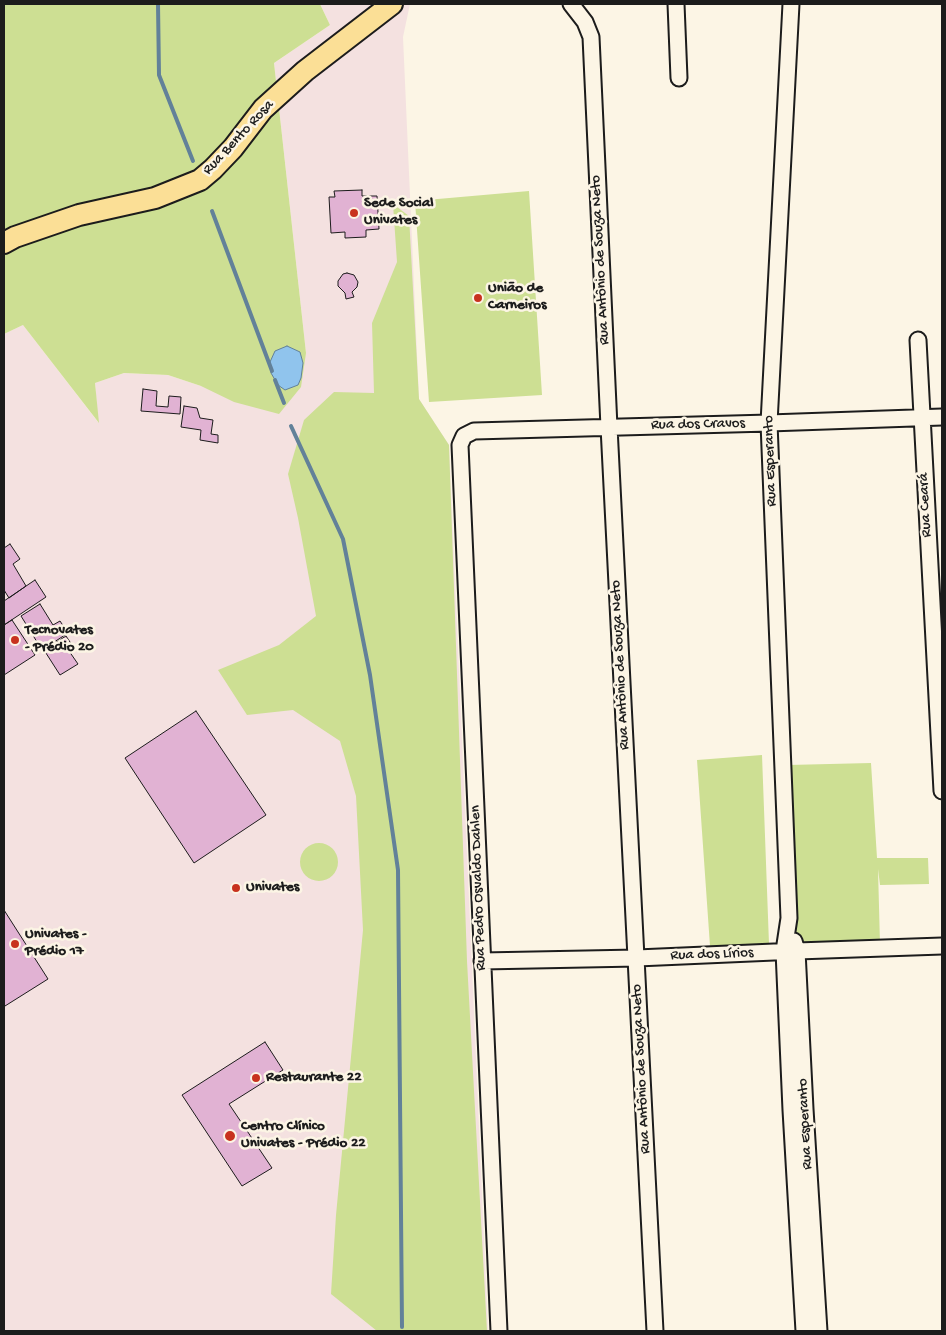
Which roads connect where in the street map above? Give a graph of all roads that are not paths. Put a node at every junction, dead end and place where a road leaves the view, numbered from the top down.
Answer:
1 (392, 4) edge
2 (572, 4) edge
3 (676, 4) edge
4 (791, 4) edge
5 (679, 78) dead end
6 (4, 243) edge
7 (918, 340) dead end
8 (942, 417) edge
9 (921, 418) junction
10 (769, 424) junction
11 (608, 427) junction
12 (460, 445) joint
13 (941, 742) edge
14 (942, 790) edge
15 (942, 946) edge
16 (790, 951) junction
17 (637, 958) junction
18 (482, 962) junction
19 (809, 1280) junction
20 (499, 1331) edge
21 (656, 1331) edge
22 (804, 1331) edge
23 (819, 1331) edge

1 - 6 main road, Rua Bento Rosa
2 - 11 street, Rua Antônio de Souza Neto
3 - 5 street
4 - 10 street, Rua Esperanto
7 - 9 street, Rua Ceará
8 - 9 street, Rua dos Cravos
9 - 10 street, Rua dos Cravos
9 - 13 street, Rua Ceará
10 - 11 street, Rua dos Cravos
10 - 16 street, Rua Esperanto
11 - 12 street, Rua dos Cravos
11 - 17 street, Rua Antônio de Souza Neto
12 - 18 street, Rua Pedro Osvaldo Dahlen
13 - 14 street, Rua Ceará
15 - 16 street, Rua dos Lírios
16 - 17 street, Rua dos Lírios
16 - 19 street, Rua Esperanto
17 - 18 street, Rua dos Lírios
17 - 21 street, Rua Antônio de Souza Neto
18 - 20 street, Rua Pedro Osvaldo Dahlen
19 - 22 street, Rua Esperanto
19 - 23 street, Rua Esperanto

